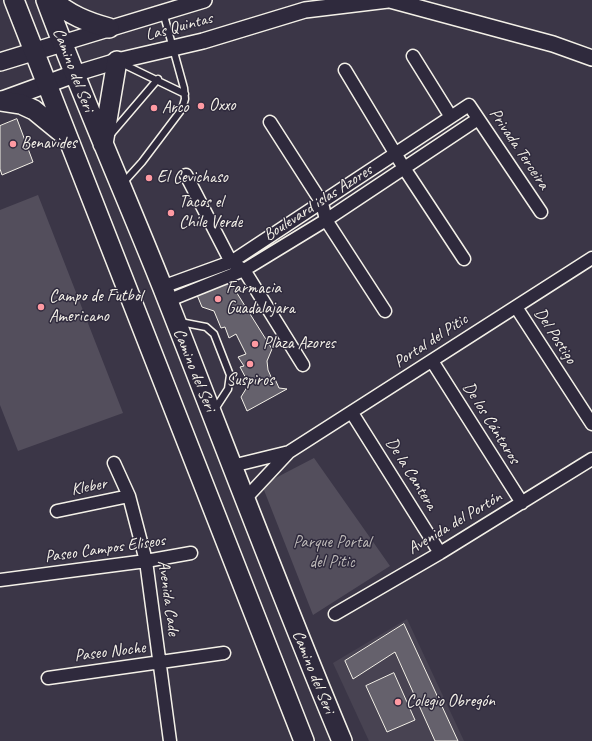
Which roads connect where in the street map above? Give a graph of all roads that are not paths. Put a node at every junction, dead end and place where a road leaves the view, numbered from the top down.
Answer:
1 (14, 0) edge
2 (46, 0) edge
3 (52, 0) edge
4 (204, 0) edge
5 (389, 0) edge
6 (163, 12) junction
7 (109, 28) junction
8 (62, 43) junction
9 (173, 49) junction
10 (33, 52) junction
11 (413, 56) dead end
12 (592, 58) edge
13 (0, 62) edge
14 (117, 62) junction
15 (345, 70) dead end
16 (74, 74) junction
17 (158, 79) junction
18 (47, 83) junction
19 (185, 94) junction
20 (0, 101) edge
21 (469, 105) joint
22 (451, 116) junction
23 (478, 119) junction
24 (270, 122) dead end
25 (68, 138) junction
26 (103, 144) junction
27 (396, 154) junction
28 (404, 168) junction
29 (186, 175) dead end
30 (120, 186) junction
31 (322, 203) junction
32 (541, 212) dead end
33 (326, 220) junction
34 (592, 258) edge
35 (464, 259) dead end
36 (231, 262) junction
37 (244, 270) junction
38 (165, 294) junction
39 (516, 307) junction
40 (385, 311) dead end
41 (174, 320) junction
42 (432, 361) junction
43 (303, 365) dead end
44 (352, 412) junction
45 (212, 414) junction
46 (592, 424) edge
47 (289, 452) junction
48 (592, 459) edge
49 (114, 463) dead end
50 (232, 466) junction
51 (129, 496) junction
52 (246, 498) junction
53 (522, 503) junction
54 (57, 511) dead end
55 (191, 553) dead end
56 (440, 553) junction
57 (146, 561) junction
58 (0, 580) edge
59 (335, 614) dead end
60 (224, 653) dead end
61 (160, 663) junction
62 (48, 678) dead end
63 (170, 741) edge
64 (304, 741) edge
65 (342, 741) edge

1 - 10 main road, Camino del Seri
2 - 8 main road, Camino del Seri
3 - 7 main road
4 - 6 street, Las Quintas
5 - 9 street, Las Quintas
5 - 12 street, Las Quintas
6 - 7 street, Las Quintas
6 - 9 lane
7 - 8 street, Las Quintas
8 - 10 main road
8 - 16 main road, Camino del Seri
9 - 14 street, Las Quintas
9 - 19 lane
10 - 13 main road
10 - 18 main road, Camino del Seri
11 - 22 street
14 - 16 street, Las Quintas
14 - 17 lane
14 - 26 main road
15 - 27 street
16 - 18 main road
16 - 26 main road, Camino del Seri
17 - 19 lane
17 - 26 lane
18 - 20 main road
18 - 25 main road, Camino del Seri
19 - 30 lane
20 - 25 main road
21 - 22 street, Boulevard islas Azores
21 - 23 street, Privada Terceira
22 - 27 street, Boulevard islas Azores
23 - 28 street, Boulevard islas Azores
23 - 32 street, Privada Terceira
24 - 31 street
25 - 64 main road, Camino del Seri
26 - 30 main road, Camino del Seri
27 - 28 street
27 - 31 street, Boulevard islas Azores
28 - 33 street, Boulevard islas Azores
28 - 35 street
29 - 36 street
30 - 38 main road, Camino del Seri
31 - 33 street
31 - 36 street, Boulevard islas Azores
33 - 37 street, Boulevard islas Azores
33 - 40 street
34 - 39 street, Portal del Pitic
36 - 37 street
36 - 38 street, Boulevard islas Azores
37 - 38 street, Boulevard islas Azores
37 - 43 street
38 - 41 main road, Camino del Seri
39 - 42 street, Portal del Pitic
39 - 46 street, Del Postigo
41 - 45 main road, Camino del Seri
41 - 45 lane
42 - 44 street, Portal del Pitic
42 - 53 street, De los Cántaros
44 - 47 street, Portal del Pitic
44 - 56 street, De la Cantera
45 - 50 main road, Camino del Seri
47 - 50 street, Portal del Pitic
47 - 52 street, Portal del Pitic
48 - 53 street, Avenida del Portón
49 - 51 street, Avenida Cade
50 - 52 main road, Camino del Seri
51 - 54 street, Kleber
51 - 57 street, Avenida Cade
52 - 65 main road, Camino del Seri
53 - 56 street, Avenida del Portón
55 - 57 street, Paseo Campos Eliseos
56 - 59 street, Avenida del Portón
57 - 58 street, Paseo Campos Eliseos
57 - 61 street, Avenida Cade
60 - 61 street, Paseo Noche
61 - 62 street, Paseo Noche
61 - 63 street, Avenida Cade

